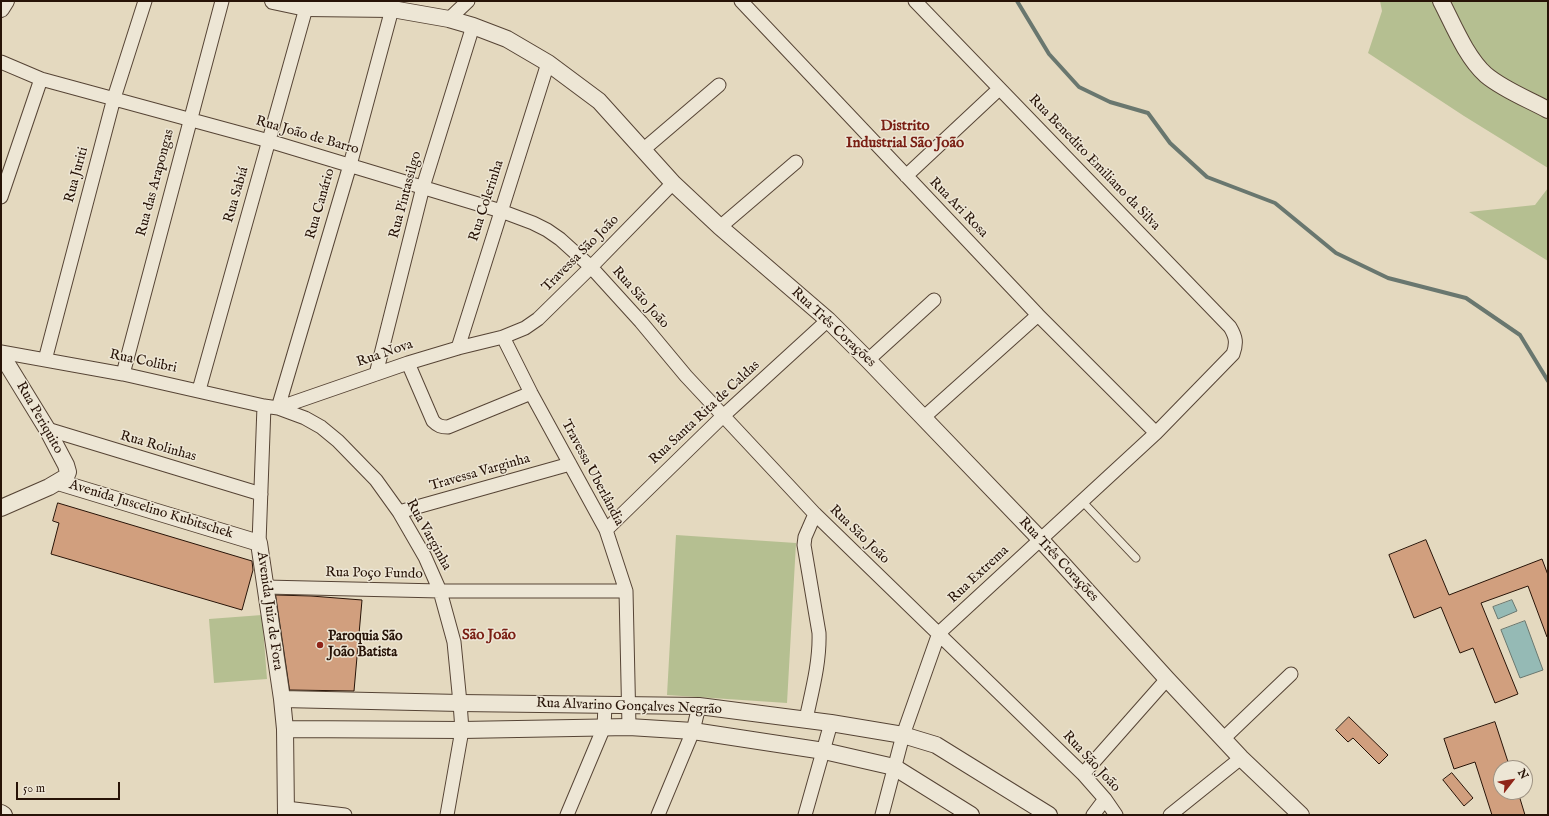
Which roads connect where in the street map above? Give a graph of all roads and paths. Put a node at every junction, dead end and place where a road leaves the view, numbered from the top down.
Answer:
1 (6, 1) edge
2 (145, 1) edge
3 (222, 1) edge
4 (273, 1) edge
5 (468, 1) edge
6 (741, 1) edge
7 (915, 1) edge
8 (1441, 1) edge
9 (307, 5) edge
10 (1, 9) edge
11 (392, 9) junction
12 (449, 19) junction
13 (473, 26) junction
14 (1, 62) edge
15 (548, 63) junction
16 (41, 79) junction
17 (719, 85) dead end
18 (999, 89) junction
19 (114, 98) junction
20 (1548, 110) edge
21 (190, 120) junction
22 (269, 141) junction
23 (644, 149) junction
24 (796, 162) dead end
25 (350, 164) junction
26 (906, 176) junction
27 (673, 183) junction
28 (423, 187) junction
29 (1, 197) edge
30 (501, 210) junction
31 (720, 227) junction
32 (591, 267) junction
33 (934, 300) dead end
34 (1038, 315) junction
35 (828, 320) junction
36 (503, 337) junction
37 (458, 348) junction
38 (1, 353) edge
39 (1233, 354) joint
40 (45, 360) junction
41 (868, 360) junction
42 (408, 363) junction
43 (123, 374) junction
44 (376, 374) junction
45 (199, 390) junction
46 (531, 393) junction
47 (264, 406) junction
48 (278, 408) junction
49 (723, 416) junction
50 (923, 418) junction
51 (47, 429) junction
52 (1156, 433) junction
53 (570, 464) junction
54 (58, 482) junction
55 (261, 494) junction
56 (1082, 501) junction
57 (1, 508) edge
58 (399, 512) junction
59 (815, 514) junction
60 (606, 530) junction
61 (1041, 540) junction
62 (259, 543) junction
63 (1136, 558) dead end
64 (265, 587) junction
65 (440, 591) junction
66 (626, 591) junction
67 (939, 633) junction
68 (1291, 674) dead end
69 (1167, 679) junction
70 (282, 699) junction
71 (460, 703) junction
72 (629, 704) junction
73 (605, 705) junction
74 (699, 706) junction
75 (806, 719) junction
76 (831, 723) junction
77 (629, 727) junction
78 (604, 728) junction
79 (285, 729) junction
80 (462, 730) junction
81 (692, 731) junction
82 (903, 735) junction
83 (1224, 739) junction
84 (824, 751) junction
85 (1241, 758) junction
86 (894, 767) junction
87 (1084, 774) junction
88 (1105, 799) junction
89 (286, 812) edge
90 (1, 813) edge
91 (4, 815) edge
92 (345, 815) edge
93 (447, 815) edge
94 (566, 815) edge
95 (658, 815) edge
96 (805, 815) edge
97 (882, 815) edge
98 (971, 815) edge
99 (1050, 815) edge
100 (1092, 815) edge
101 (1116, 815) edge
102 (1170, 815) edge
103 (1301, 815) edge

1 - 10 street
2 - 19 street, Rua Juriti
3 - 21 street, Rua das Arapongas
4 - 9 street, Rua Três Corações
5 - 12 street
6 - 26 street, Rua Ari Rosa
7 - 18 street, Rua Benedito Emiliano da Silva
8 - 20 street
9 - 11 street, Rua Três Corações
9 - 22 street, Rua Sabiá
11 - 12 street, Rua Três Corações
11 - 25 street, Rua Canário
12 - 13 street, Rua Três Corações
13 - 15 street, Rua Três Corações
13 - 28 street, Rua Pintassilgo
14 - 16 street, Rua João de Barro
15 - 23 street, Rua Três Corações
15 - 30 street, Rua Colerinha
16 - 19 street, Rua João de Barro
16 - 29 street
17 - 23 street
18 - 26 street
18 - 39 street, Rua Benedito Emiliano da Silva
19 - 21 street, Rua João de Barro
19 - 40 street, Rua Juriti
21 - 22 street, Rua João de Barro
21 - 43 street, Rua das Arapongas
22 - 25 street, Rua João de Barro
22 - 45 street, Rua Sabiá
23 - 27 street, Rua Três Corações
24 - 31 street
25 - 28 street, Rua João de Barro
25 - 48 street, Rua Canário
26 - 34 street, Rua Ari Rosa
27 - 31 street, Rua Três Corações
27 - 32 street, Travessa São João
28 - 30 street, Rua João de Barro
28 - 44 street, Rua Pintassilgo
30 - 32 street, Rua João de Barro
30 - 37 street, Rua Colerinha
31 - 35 street, Rua Três Corações
32 - 36 street, Travessa São João
32 - 49 street, Rua São João
33 - 41 street
34 - 50 street
34 - 52 street, Rua Ari Rosa
35 - 41 street, Rua Três Corações
35 - 49 street, Rua Santa Rita de Caldas
36 - 37 street, Rua Nova
36 - 46 street, Travessa Uberlândia
37 - 42 street, Rua Nova
38 - 40 street, Rua Colibri
38 - 51 street, Rua Periquito
39 - 52 street, Rua Extrema
40 - 43 street, Rua Colibri
41 - 50 street, Rua Três Corações
42 - 44 street, Rua Nova
42 - 46 street
43 - 45 street, Rua Colibri
44 - 48 street, Rua Nova
45 - 47 street, Rua Colibri
46 - 53 street, Travessa Uberlândia
47 - 48 street, Rua Colibri
47 - 55 street, Avenida Juiz de Fora
48 - 58 street, Rua Varginha
49 - 59 street, Rua São João
49 - 60 street, Rua Santa Rita de Caldas
50 - 61 street, Rua Três Corações
51 - 54 street, Rua Periquito
51 - 55 street, Rua Rolinhas
52 - 56 street, Rua Extrema
53 - 58 street, Travessa Varginha
53 - 60 street, Travessa Uberlândia
54 - 57 street, Avenida Juscelino Kubitschek
54 - 62 street, Avenida Juscelino Kubitschek
55 - 62 street, Avenida Juiz de Fora
56 - 61 street, Rua Extrema
56 - 63 lane
58 - 65 street, Rua Varginha
59 - 67 street, Rua São João
59 - 75 street
60 - 66 street, Travessa Uberlândia
61 - 67 street, Rua Extrema
61 - 69 street, Rua Três Corações
62 - 64 street, Avenida Juiz de Fora
64 - 65 street, Rua Poço Fundo
64 - 70 street, Avenida Juiz de Fora
65 - 66 street, Rua Poço Fundo
65 - 71 street, Rua Varginha
66 - 72 street, Travessa Uberlândia
67 - 82 street
67 - 87 street, Rua São João
68 - 83 street
69 - 83 street, Rua Três Corações
69 - 87 street
70 - 71 street, Rua Alvarino Gonçalves Negrão
70 - 79 street, Avenida Juiz de Fora
71 - 73 street, Rua Alvarino Gonçalves Negrão
71 - 80 street, Rua Varginha
72 - 73 street, Rua Alvarino Gonçalves Negrão
72 - 74 street, Rua Alvarino Gonçalves Negrão
72 - 77 street, Travessa Uberlândia
73 - 78 street
74 - 75 street, Rua Alvarino Gonçalves Negrão
74 - 81 street
75 - 76 street, Rua Alvarino Gonçalves Negrão
76 - 82 street, Rua Alvarino Gonçalves Negrão
76 - 84 street
77 - 78 street, Rua Alvarino Gonçalves Negrão
77 - 81 street, Rua Alvarino Gonçalves Negrão
78 - 80 street, Rua Alvarino Gonçalves Negrão
78 - 94 street
79 - 80 street, Rua Alvarino Gonçalves Negrão
79 - 89 street, Avenida Juiz de Fora
80 - 93 street, Rua Varginha
81 - 84 street, Rua Alvarino Gonçalves Negrão
81 - 95 street
82 - 86 street
82 - 99 street, Rua Alvarino Gonçalves Negrão
83 - 85 street, Rua Três Corações
84 - 86 street, Rua Alvarino Gonçalves Negrão
84 - 96 street
85 - 102 street
85 - 103 street, Rua Três Corações
86 - 97 street
86 - 98 street, Rua Alvarino Gonçalves Negrão
87 - 88 street, Rua São João
88 - 100 street
88 - 101 street, Rua São João
89 - 92 street
90 - 91 street

